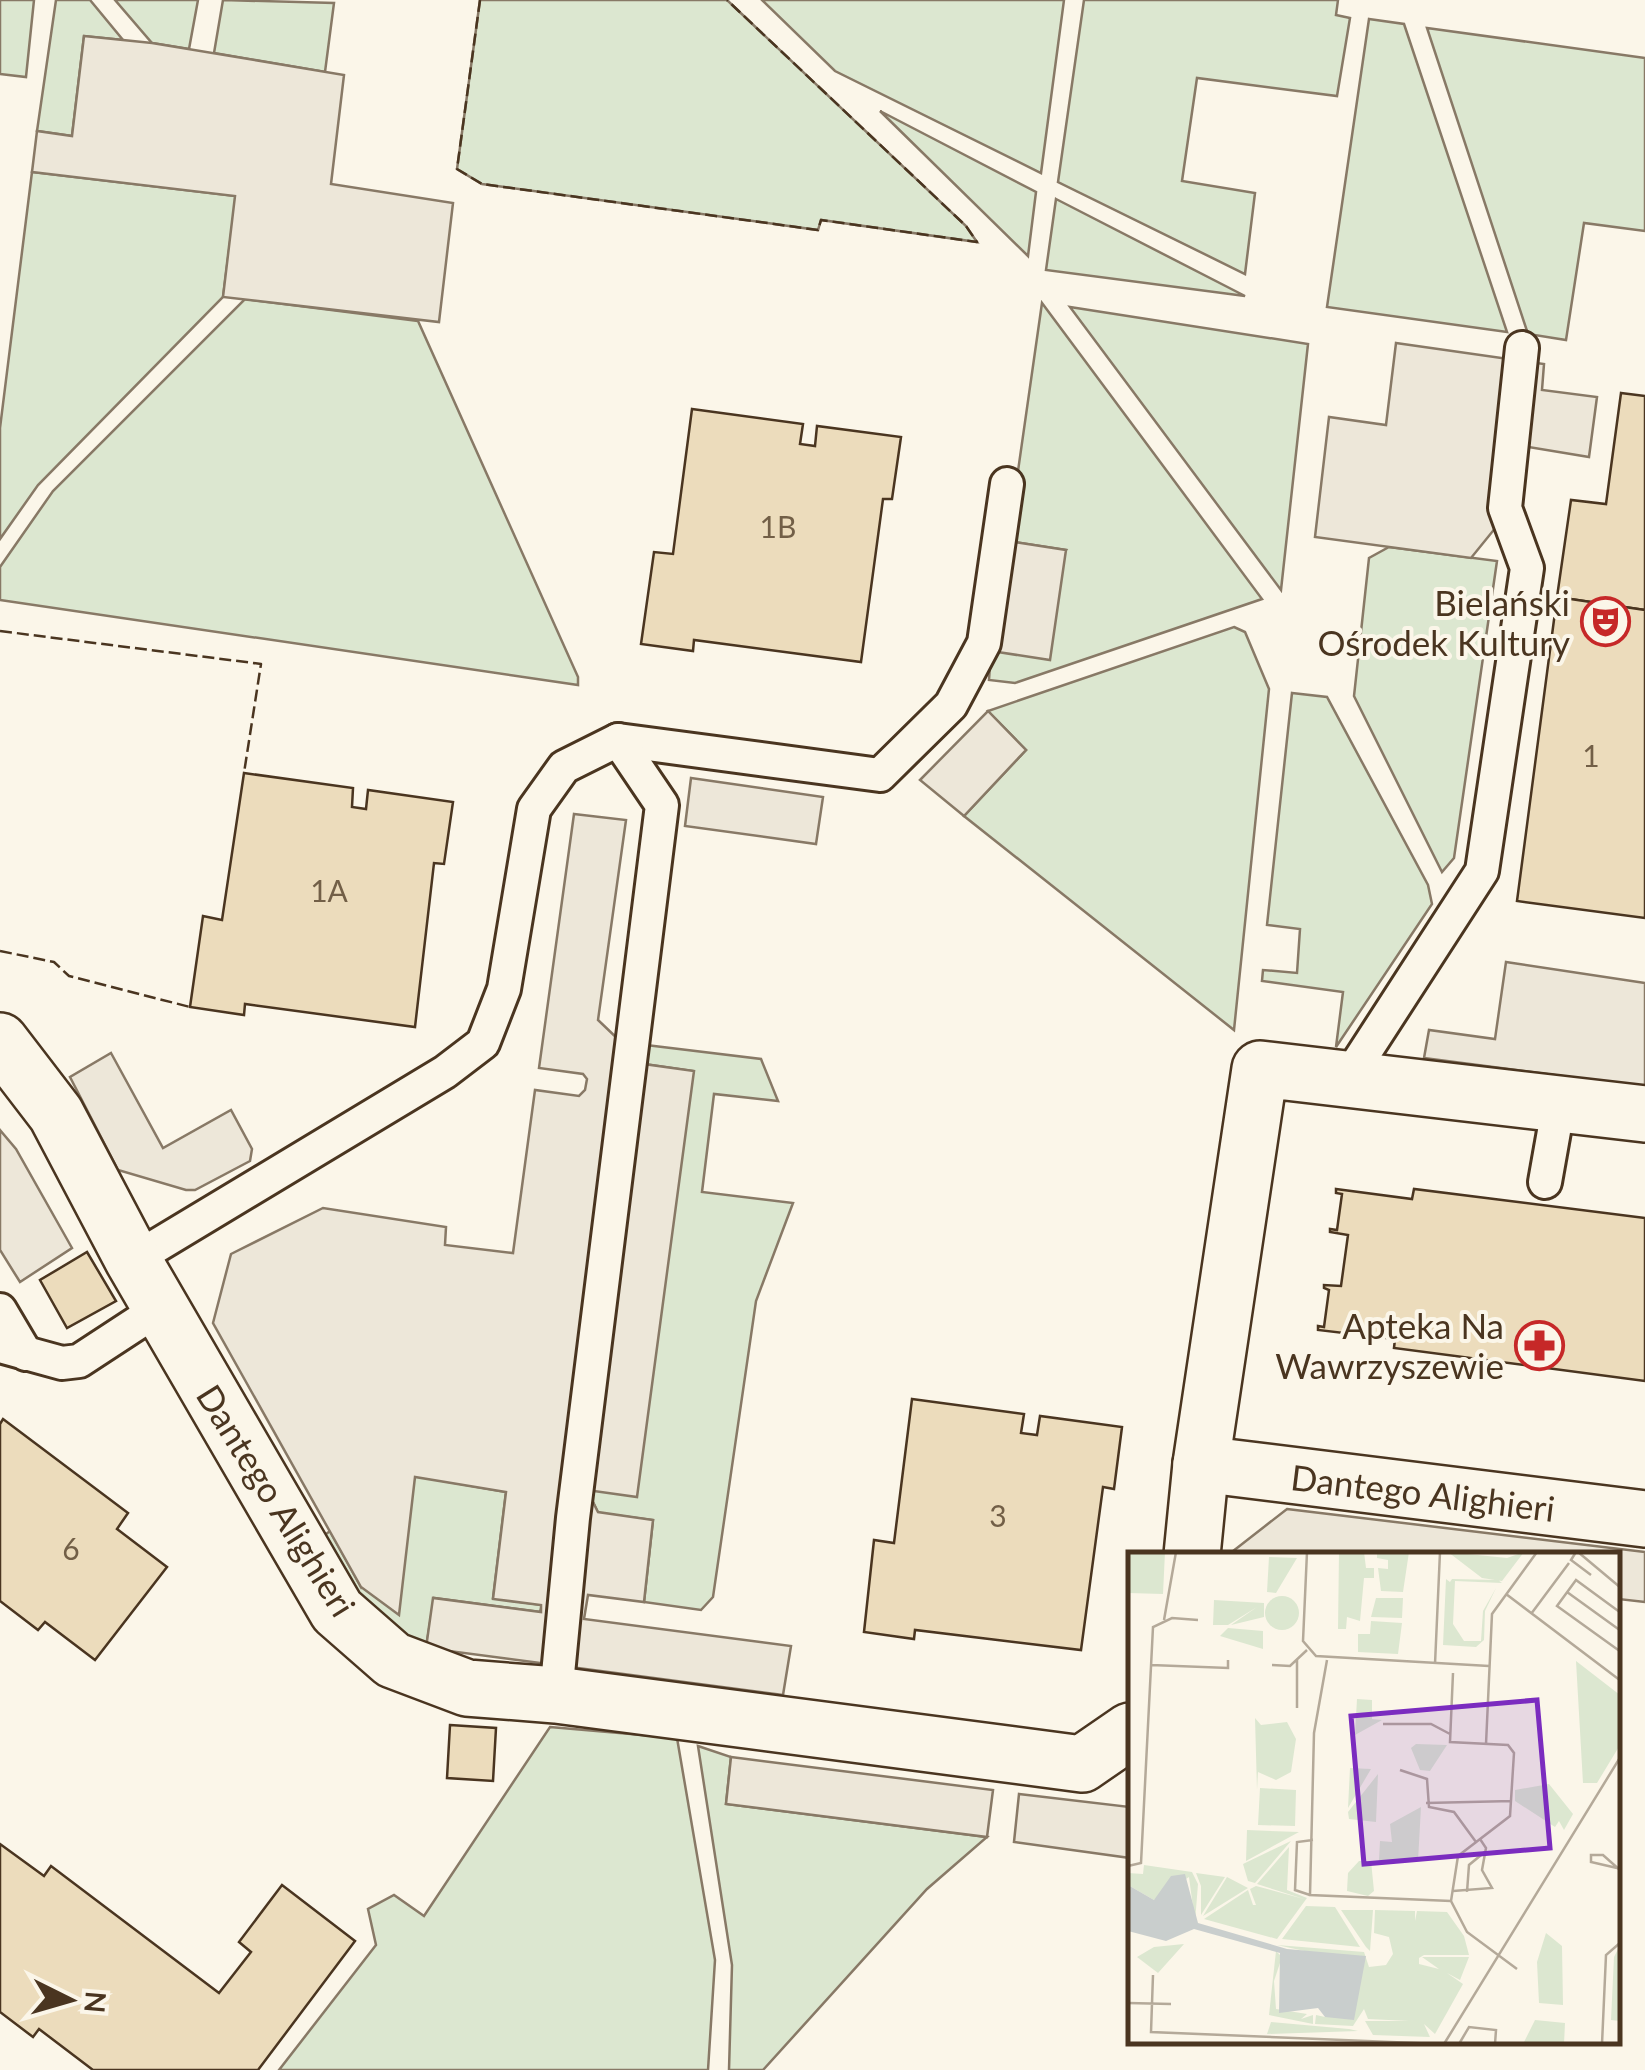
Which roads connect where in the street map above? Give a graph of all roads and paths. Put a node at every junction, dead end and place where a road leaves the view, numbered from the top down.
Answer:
1 (1522, 348) dead end
2 (1007, 484) dead end
3 (618, 740) junction
4 (0, 1042) edge
5 (1348, 1078) junction
6 (1559, 1103) junction
7 (1645, 1114) edge
8 (1545, 1182) dead end
9 (133, 1260) junction
10 (160, 1308) junction
11 (0, 1310) edge
12 (13, 1350) edge
13 (1201, 1464) junction
14 (1645, 1520) edge
15 (1192, 1552) edge
16 (556, 1695) junction
17 (1128, 1732) edge

1 - 5 lane
2 - 3 lane
3 - 9 lane
3 - 16 lane
4 - 9 street, Dantego Alighieri
5 - 6 street
5 - 13 street
6 - 7 street
6 - 8 lane
9 - 10 street, Dantego Alighieri
10 - 12 lane
10 - 16 street, Dantego Alighieri
11 - 12 lane
13 - 14 street, Dantego Alighieri
13 - 15 street
16 - 17 street, Dantego Alighieri

